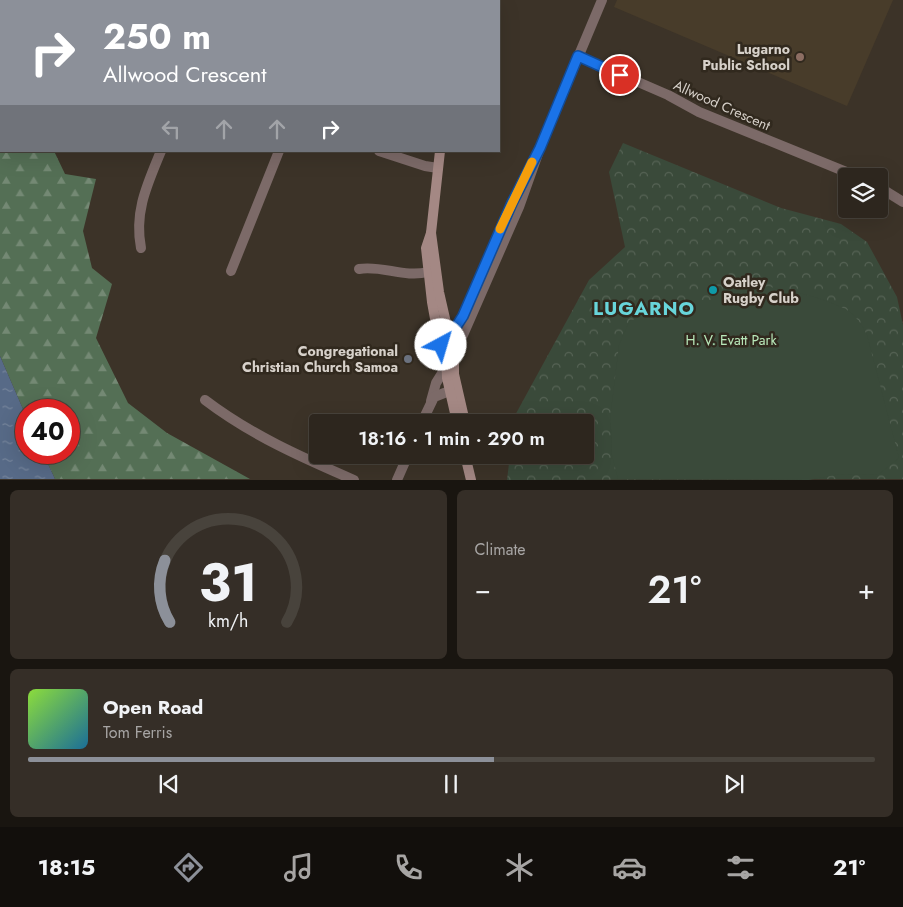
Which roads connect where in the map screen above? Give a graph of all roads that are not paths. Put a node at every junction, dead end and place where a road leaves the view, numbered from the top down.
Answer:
1 (602, 0) edge
2 (578, 56) junction
3 (540, 148) junction
4 (160, 152) edge
5 (279, 152) edge
6 (382, 152) edge
7 (440, 152) edge
8 (438, 168) junction
9 (838, 169) edge
10 (888, 193) edge
11 (903, 202) edge
12 (430, 233) junction
13 (140, 248) dead end
14 (358, 269) dead end
15 (231, 271) dead end
16 (428, 272) junction
17 (463, 316) junction
18 (444, 317) junction
19 (450, 336) junction
20 (449, 347) junction
21 (446, 366) junction
22 (453, 389) junction
23 (205, 400) dead end
24 (431, 402) junction
25 (426, 414) edge
26 (456, 414) edge
27 (462, 414) edge
28 (404, 464) edge
29 (467, 464) edge
30 (474, 464) edge
31 (354, 480) edge
32 (397, 480) edge
33 (470, 480) edge
34 (478, 480) edge

1 - 2 street
2 - 3 street
2 - 9 street, Allwood Crescent
3 - 17 street
3 - 20 street
4 - 13 street
5 - 15 street
6 - 8 street
7 - 8 street
8 - 12 street
10 - 11 street
12 - 16 street
12 - 18 street
14 - 16 street
16 - 20 street
17 - 18 street
17 - 19 street
18 - 19 street
19 - 20 street
20 - 21 street
20 - 22 street
21 - 22 street
21 - 24 street
22 - 24 street
22 - 26 street
22 - 27 street
23 - 31 street
24 - 25 street
28 - 32 street
29 - 33 street
30 - 34 street

